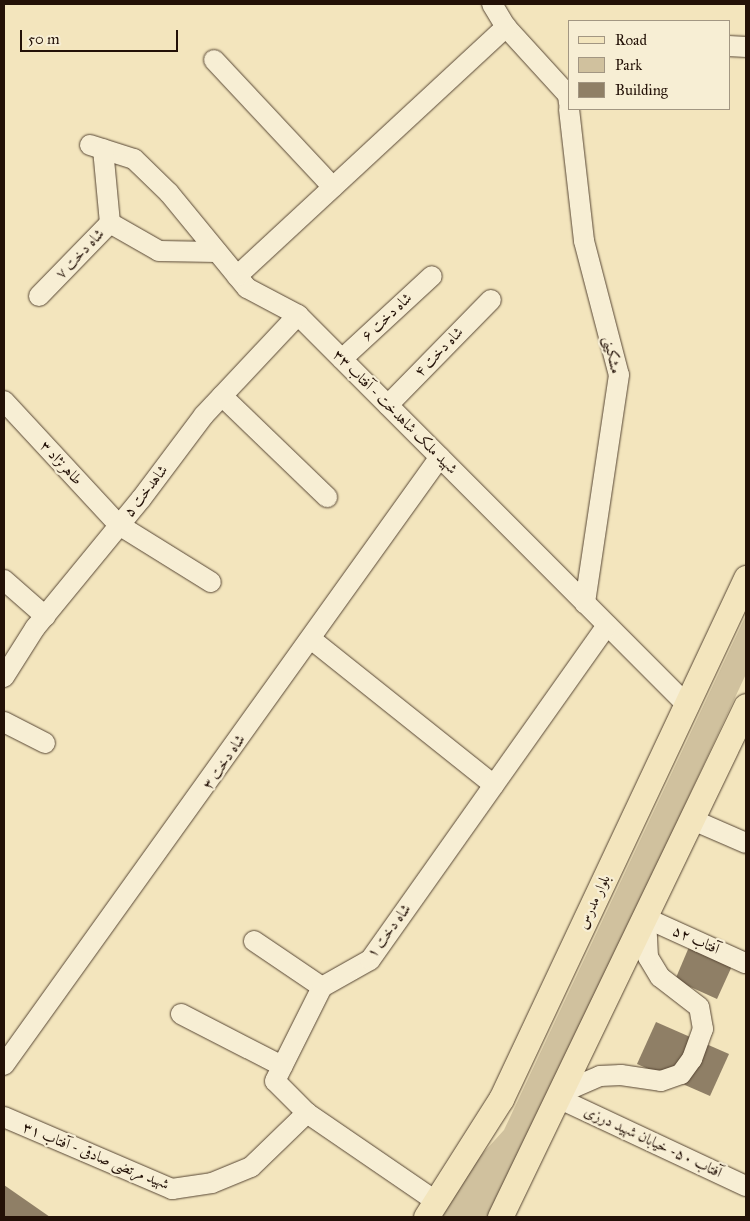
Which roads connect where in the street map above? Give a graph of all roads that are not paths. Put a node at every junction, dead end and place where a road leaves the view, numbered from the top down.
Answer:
1 (492, 4) edge
2 (506, 27) junction
3 (730, 46) edge
4 (746, 47) edge
5 (214, 60) dead end
6 (568, 99) edge
7 (570, 110) edge
8 (97, 147) joint
9 (333, 187) junction
10 (110, 223) junction
11 (217, 252) junction
12 (237, 276) junction
13 (432, 276) dead end
14 (39, 296) dead end
15 (491, 300) dead end
16 (298, 315) junction
17 (342, 359) junction
18 (222, 396) junction
19 (4, 401) edge
20 (388, 405) junction
21 (440, 457) junction
22 (327, 497) dead end
23 (119, 525) junction
24 (746, 578) edge
25 (4, 580) edge
26 (211, 582) dead end
27 (585, 603) junction
28 (45, 616) junction
29 (608, 625) junction
30 (311, 639) junction
31 (4, 677) edge
32 (687, 705) junction
33 (746, 706) edge
34 (4, 722) edge
35 (45, 744) dead end
36 (494, 785) junction
37 (694, 820) junction
38 (746, 843) edge
39 (646, 918) junction
40 (254, 942) dead end
41 (745, 962) edge
42 (322, 987) junction
43 (182, 1014) dead end
44 (4, 1066) edge
45 (282, 1066) junction
46 (561, 1096) junction
47 (307, 1113) junction
48 (4, 1117) edge
49 (517, 1180) junction
50 (746, 1186) edge
51 (431, 1210) edge
52 (495, 1217) edge
53 (500, 1217) edge

1 - 2 street, مشکینی
2 - 6 street, مشکینی
2 - 9 street
3 - 4 street
5 - 9 street
7 - 27 street, مشکینی
8 - 10 street, شاه دخت ۷
8 - 11 street, شهید ملک شاهدخت - آفتاب ۳۳
9 - 12 street
10 - 11 street
10 - 14 street, شاه دخت ۷
11 - 12 street, شهید ملک شاهدخت - آفتاب ۳۳
12 - 16 street, شهید ملک شاهدخت - آفتاب ۳۳
13 - 17 street, شاه دخت ۶
15 - 20 street, شاه دخت ۴
16 - 17 street, شهید ملک شاهدخت - آفتاب ۳۳
16 - 18 street, شاهدخت ۵
17 - 20 street, شهید ملک شاهدخت - آفتاب ۳۳
18 - 22 street
18 - 23 street, شاهدخت ۵
19 - 23 street, طاهرنژاد ۳
20 - 21 street, شهید ملک شاهدخت - آفتاب ۳۳
21 - 27 street, شهید ملک شاهدخت - آفتاب ۳۳
21 - 30 street, شاه دخت ۳
23 - 26 street, طاهرنژاد ۳
23 - 28 street, شاهدخت ۵
24 - 32 main road, بلوار مدرس
25 - 28 street
27 - 29 street, شهید ملک شاهدخت - آفتاب ۳۳
28 - 31 street, شاهدخت ۵
29 - 32 street, شهید ملک شاهدخت - آفتاب ۳۳
29 - 36 street, شاه دخت ۱
30 - 36 street
30 - 44 street, شاه دخت ۳
32 - 51 main road, بلوار مدرس
33 - 37 main road
34 - 35 street
36 - 42 street, شاه دخت ۱
37 - 38 street
37 - 39 main road
39 - 41 street, آفتاب ۵۲
39 - 46 main road
39 - 46 street
40 - 42 street
42 - 45 street
43 - 45 street
45 - 47 street
46 - 49 main road
46 - 50 street, آفتاب ۵۰- خیابان شهید درزی
47 - 48 street, شهید مرتضی صادقی - آفتاب ۳۱
47 - 51 street
49 - 52 main road
49 - 53 main road

